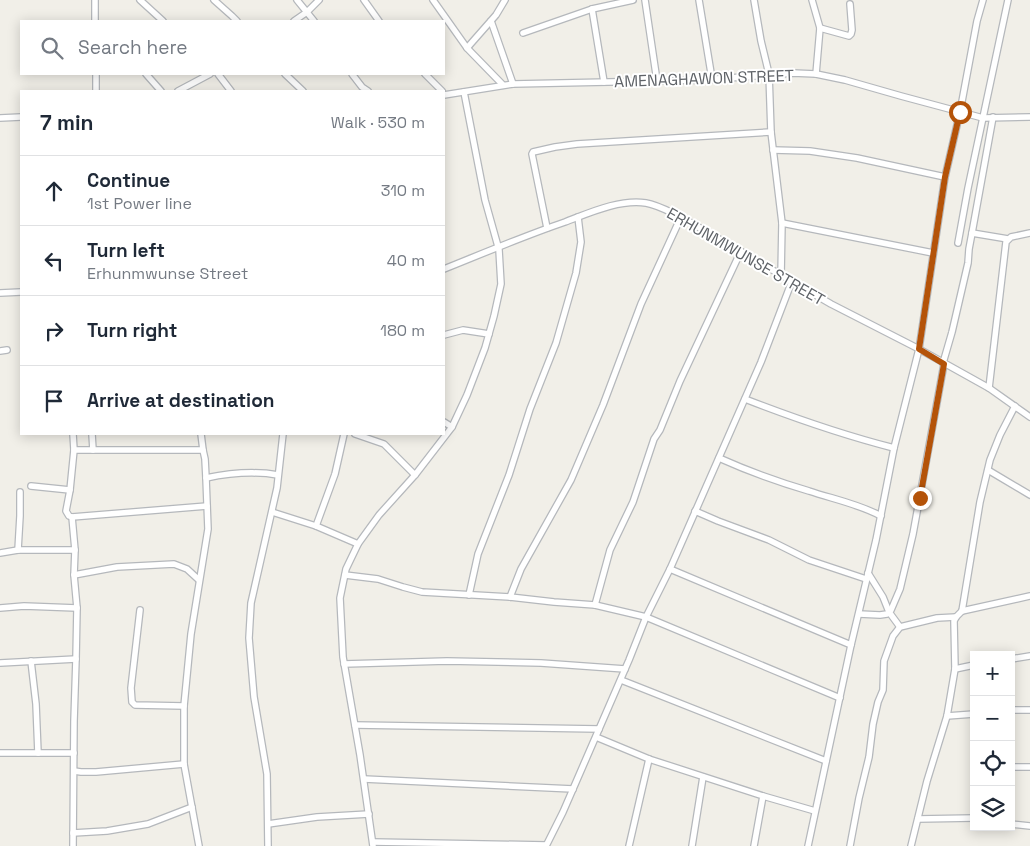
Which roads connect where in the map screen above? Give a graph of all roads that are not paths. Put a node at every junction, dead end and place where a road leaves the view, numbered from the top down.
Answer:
1 (95, 0) edge
2 (140, 0) edge
3 (214, 0) edge
4 (297, 0) edge
5 (319, 0) edge
6 (364, 0) edge
7 (433, 0) edge
8 (505, 0) edge
9 (633, 0) edge
10 (645, 0) edge
11 (699, 0) edge
12 (754, 0) edge
13 (812, 0) edge
14 (858, 0) edge
15 (983, 0) edge
16 (1008, 0) edge
17 (850, 2) edge
18 (592, 9) junction
19 (307, 12) junction
20 (95, 20) edge
21 (162, 20) edge
22 (236, 20) edge
23 (295, 20) edge
24 (313, 20) edge
25 (378, 20) edge
26 (491, 20) junction
27 (820, 28) junction
28 (523, 33) dead end
29 (467, 48) junction
30 (769, 74) junction
31 (816, 74) junction
32 (96, 75) edge
33 (147, 75) edge
34 (208, 75) edge
35 (219, 75) edge
36 (286, 75) edge
37 (353, 75) edge
38 (426, 75) edge
39 (712, 79) junction
40 (657, 81) junction
41 (604, 82) junction
42 (513, 84) junction
43 (503, 85) junction
44 (96, 90) edge
45 (160, 90) edge
46 (180, 90) edge
47 (230, 90) edge
48 (302, 90) edge
49 (366, 90) edge
50 (441, 90) edge
51 (464, 92) junction
52 (445, 93) edge
53 (960, 112) junction
54 (20, 117) edge
55 (1030, 117) edge
56 (0, 118) edge
57 (983, 118) junction
58 (994, 118) junction
59 (771, 132) junction
60 (774, 150) junction
61 (945, 177) junction
62 (578, 217) junction
63 (681, 217) junction
64 (782, 223) junction
65 (547, 228) junction
66 (972, 233) junction
67 (1030, 233) edge
68 (1008, 239) junction
69 (958, 243) dead end
70 (499, 246) junction
71 (742, 252) junction
72 (933, 253) junction
73 (445, 269) edge
74 (781, 275) junction
75 (792, 281) junction
76 (20, 292) edge
77 (0, 293) edge
78 (489, 334) junction
79 (445, 335) edge
80 (919, 349) junction
81 (7, 350) dead end
82 (0, 351) edge
83 (944, 363) junction
84 (989, 388) junction
85 (745, 399) junction
86 (1015, 406) junction
87 (1030, 417) edge
88 (445, 422) edge
89 (452, 426) junction
90 (73, 435) edge
91 (92, 435) edge
92 (201, 435) edge
93 (283, 435) edge
94 (344, 435) edge
95 (357, 435) edge
96 (894, 448) junction
97 (74, 450) junction
98 (93, 450) junction
99 (202, 450) junction
100 (719, 458) junction
101 (988, 470) junction
102 (278, 475) junction
103 (415, 475) junction
104 (206, 478) junction
105 (31, 486) dead end
106 (70, 490) junction
107 (20, 492) dead end
108 (1030, 495) edge
109 (207, 506) junction
110 (695, 511) junction
111 (272, 512) junction
112 (881, 516) junction
113 (72, 518) junction
114 (316, 526) junction
115 (358, 544) junction
116 (18, 550) junction
117 (74, 550) junction
118 (0, 553) edge
119 (670, 569) junction
120 (345, 575) junction
121 (74, 576) junction
122 (867, 576) junction
123 (199, 580) junction
124 (469, 595) junction
125 (1030, 596) edge
126 (510, 597) junction
127 (595, 605) junction
128 (0, 608) edge
129 (77, 608) junction
130 (140, 610) dead end
131 (962, 611) junction
132 (889, 612) junction
133 (859, 614) junction
134 (646, 617) junction
135 (956, 617) junction
136 (900, 627) junction
137 (851, 645) junction
138 (1030, 656) edge
139 (76, 658) junction
140 (1015, 658) edge
141 (31, 661) junction
142 (0, 662) edge
143 (344, 664) junction
144 (970, 666) edge
145 (955, 668) junction
146 (625, 669) junction
147 (621, 680) junction
148 (840, 698) junction
149 (184, 706) junction
150 (1015, 710) edge
151 (1030, 710) edge
152 (970, 714) edge
153 (947, 716) junction
154 (355, 725) junction
155 (599, 729) junction
156 (596, 737) junction
157 (0, 753) edge
158 (38, 753) junction
159 (74, 753) junction
160 (650, 759) junction
161 (826, 761) junction
162 (184, 764) junction
163 (1015, 767) edge
164 (1030, 767) edge
165 (74, 771) junction
166 (703, 777) junction
167 (364, 779) junction
168 (573, 789) junction
169 (764, 796) junction
170 (192, 808) junction
171 (815, 811) junction
172 (369, 814) junction
173 (970, 818) edge
174 (918, 820) junction
175 (268, 824) junction
176 (1015, 824) edge
177 (1030, 826) edge
178 (73, 833) junction
179 (373, 844) edge
180 (73, 846) edge
181 (199, 846) edge
182 (268, 846) edge
183 (546, 846) edge
184 (629, 846) edge
185 (692, 846) edge
186 (754, 846) edge
187 (808, 846) edge
188 (850, 846) edge
189 (911, 846) edge

1 - 20 street
2 - 21 street
3 - 22 street
4 - 19 street
5 - 19 street
6 - 25 street
7 - 29 street
8 - 26 street
9 - 18 street
10 - 40 street
11 - 39 street
12 - 30 street
13 - 27 street
14 - 17 street
15 - 53 street
16 - 57 street
17 - 27 street
18 - 28 street
18 - 41 street
19 - 23 street
19 - 24 street
26 - 29 street
26 - 42 street
27 - 31 street
29 - 43 street
30 - 31 street, AMENAGHAWON STREET
30 - 39 street, AMENAGHAWON STREET
30 - 59 street
31 - 53 street, AMENAGHAWON STREET
32 - 44 street
33 - 45 street
34 - 46 street
35 - 47 street
36 - 48 street
37 - 49 street
38 - 50 street
39 - 40 street, AMENAGHAWON STREET
40 - 41 street, AMENAGHAWON STREET
41 - 42 street, AMENAGHAWON STREET
42 - 43 street, AMENAGHAWON STREET
43 - 51 street, AMENAGHAWON STREET
51 - 52 street, AMENAGHAWON STREET
51 - 70 street
53 - 57 street, AMENAGHAWON STREET
53 - 61 street
54 - 56 street
55 - 58 street, AMENAGHAWON STREET
57 - 58 street, AMENAGHAWON STREET
57 - 69 street
58 - 66 street
59 - 60 street
59 - 65 street
60 - 61 street
60 - 64 street
61 - 72 street
62 - 63 street, ERHUNMWUNSE STREET
62 - 65 street, ERHUNMWUNSE STREET
62 - 124 street
63 - 71 street, ERHUNMWUNSE STREET
63 - 126 street
64 - 72 street
64 - 74 street
65 - 70 street, ERHUNMWUNSE STREET
66 - 68 street
66 - 83 street
67 - 68 street
68 - 84 street
70 - 73 street, ERHUNMWUNSE STREET
70 - 78 street
71 - 74 street, ERHUNMWUNSE STREET
71 - 127 street
72 - 80 street
74 - 75 street, ERHUNMWUNSE STREET
75 - 80 street, ERHUNMWUNSE STREET
75 - 85 street
76 - 77 street
78 - 79 street
78 - 89 street
80 - 83 street, ERHUNMWUNSE STREET
80 - 96 street
81 - 82 street
83 - 84 street, ERHUNMWUNSE STREET
83 - 132 street
84 - 86 street, ERHUNMWUNSE STREET
85 - 96 street
85 - 100 street
86 - 87 street, ERHUNMWUNSE STREET
86 - 101 street
88 - 89 street
89 - 103 street
90 - 97 street
91 - 98 street
92 - 99 street
93 - 102 street
94 - 114 street
95 - 103 street
96 - 112 street
97 - 98 street
97 - 106 street
98 - 99 street
99 - 104 street
100 - 110 street
100 - 112 street
101 - 108 street
101 - 131 street
102 - 104 street
102 - 111 street
103 - 115 street
104 - 109 street
105 - 106 street
106 - 113 street
107 - 116 street
109 - 113 street
109 - 123 street
110 - 119 street
110 - 122 street
111 - 114 street
111 - 175 street
112 - 122 street
113 - 117 street
114 - 115 street
115 - 120 street
116 - 117 street
116 - 118 street
117 - 121 street
119 - 134 street
119 - 137 street
120 - 124 street
120 - 143 street
121 - 123 street
121 - 129 street
122 - 132 street
122 - 133 street
123 - 149 street
124 - 126 street
125 - 131 street
126 - 127 street
127 - 134 street
128 - 129 street
129 - 139 street
130 - 149 street
131 - 135 street
132 - 133 street
132 - 136 street
133 - 137 street
134 - 146 street
134 - 148 street
135 - 136 street
135 - 145 street
136 - 188 street
137 - 148 street
138 - 140 street
139 - 141 street
139 - 159 street
141 - 142 street
141 - 158 street
143 - 146 street
143 - 154 street
144 - 145 street
145 - 153 street
146 - 147 street
147 - 155 street
147 - 161 street
148 - 161 street
149 - 162 street
150 - 151 street
152 - 153 street
153 - 174 street
154 - 155 street
154 - 167 street
155 - 156 street
156 - 160 street
156 - 168 street
157 - 158 street
158 - 159 street
159 - 165 street
160 - 166 street
160 - 184 street
161 - 171 street
162 - 165 street
162 - 170 street
163 - 164 street
165 - 178 street
166 - 169 street
166 - 185 street
167 - 168 street
167 - 172 street
168 - 183 street
169 - 171 street
169 - 186 street
170 - 178 street
170 - 181 street
171 - 187 street
172 - 175 street
172 - 179 street
173 - 174 street
174 - 189 street
175 - 182 street
176 - 177 street
178 - 180 street
179 - 183 street

